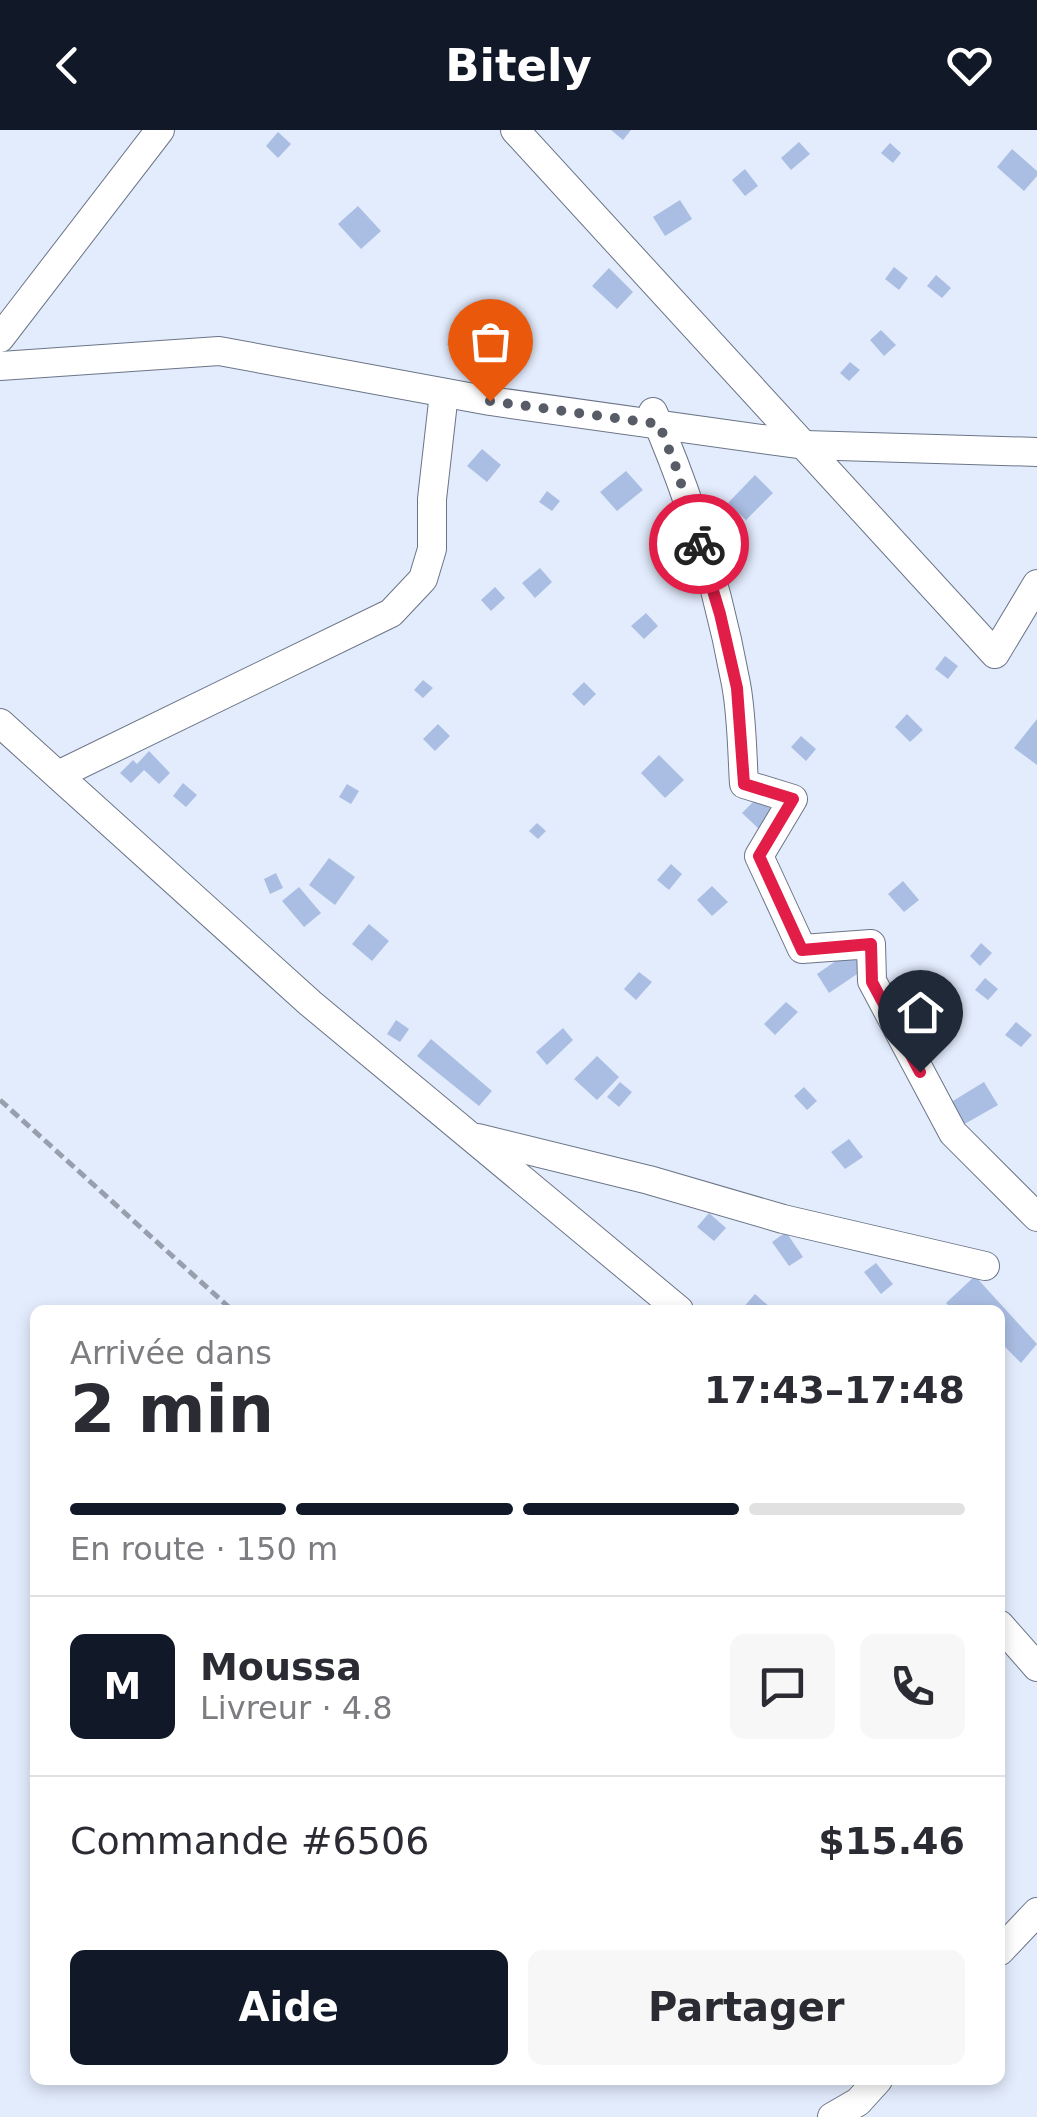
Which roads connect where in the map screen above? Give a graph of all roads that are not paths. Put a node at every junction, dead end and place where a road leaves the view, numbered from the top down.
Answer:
1 (160, 130) edge
2 (515, 130) edge
3 (0, 338) edge
4 (0, 366) edge
5 (444, 393) junction
6 (656, 417) junction
7 (805, 446) junction
8 (1037, 452) edge
9 (1037, 584) edge
10 (0, 723) edge
11 (58, 775) junction
12 (471, 1137) junction
13 (1037, 1217) edge
14 (985, 1266) dead end
15 (673, 1305) edge
16 (1005, 1631) edge
17 (1037, 1666) edge
18 (1037, 1912) edge
19 (1005, 1946) edge
20 (873, 2085) edge
21 (832, 2117) edge

1 - 3 street
2 - 7 street
4 - 5 street
5 - 6 street
5 - 11 street
6 - 7 street
6 - 13 street
7 - 8 street
7 - 9 street
10 - 11 street
11 - 12 street
12 - 14 street
12 - 15 street
16 - 17 street
18 - 19 street
20 - 21 street

